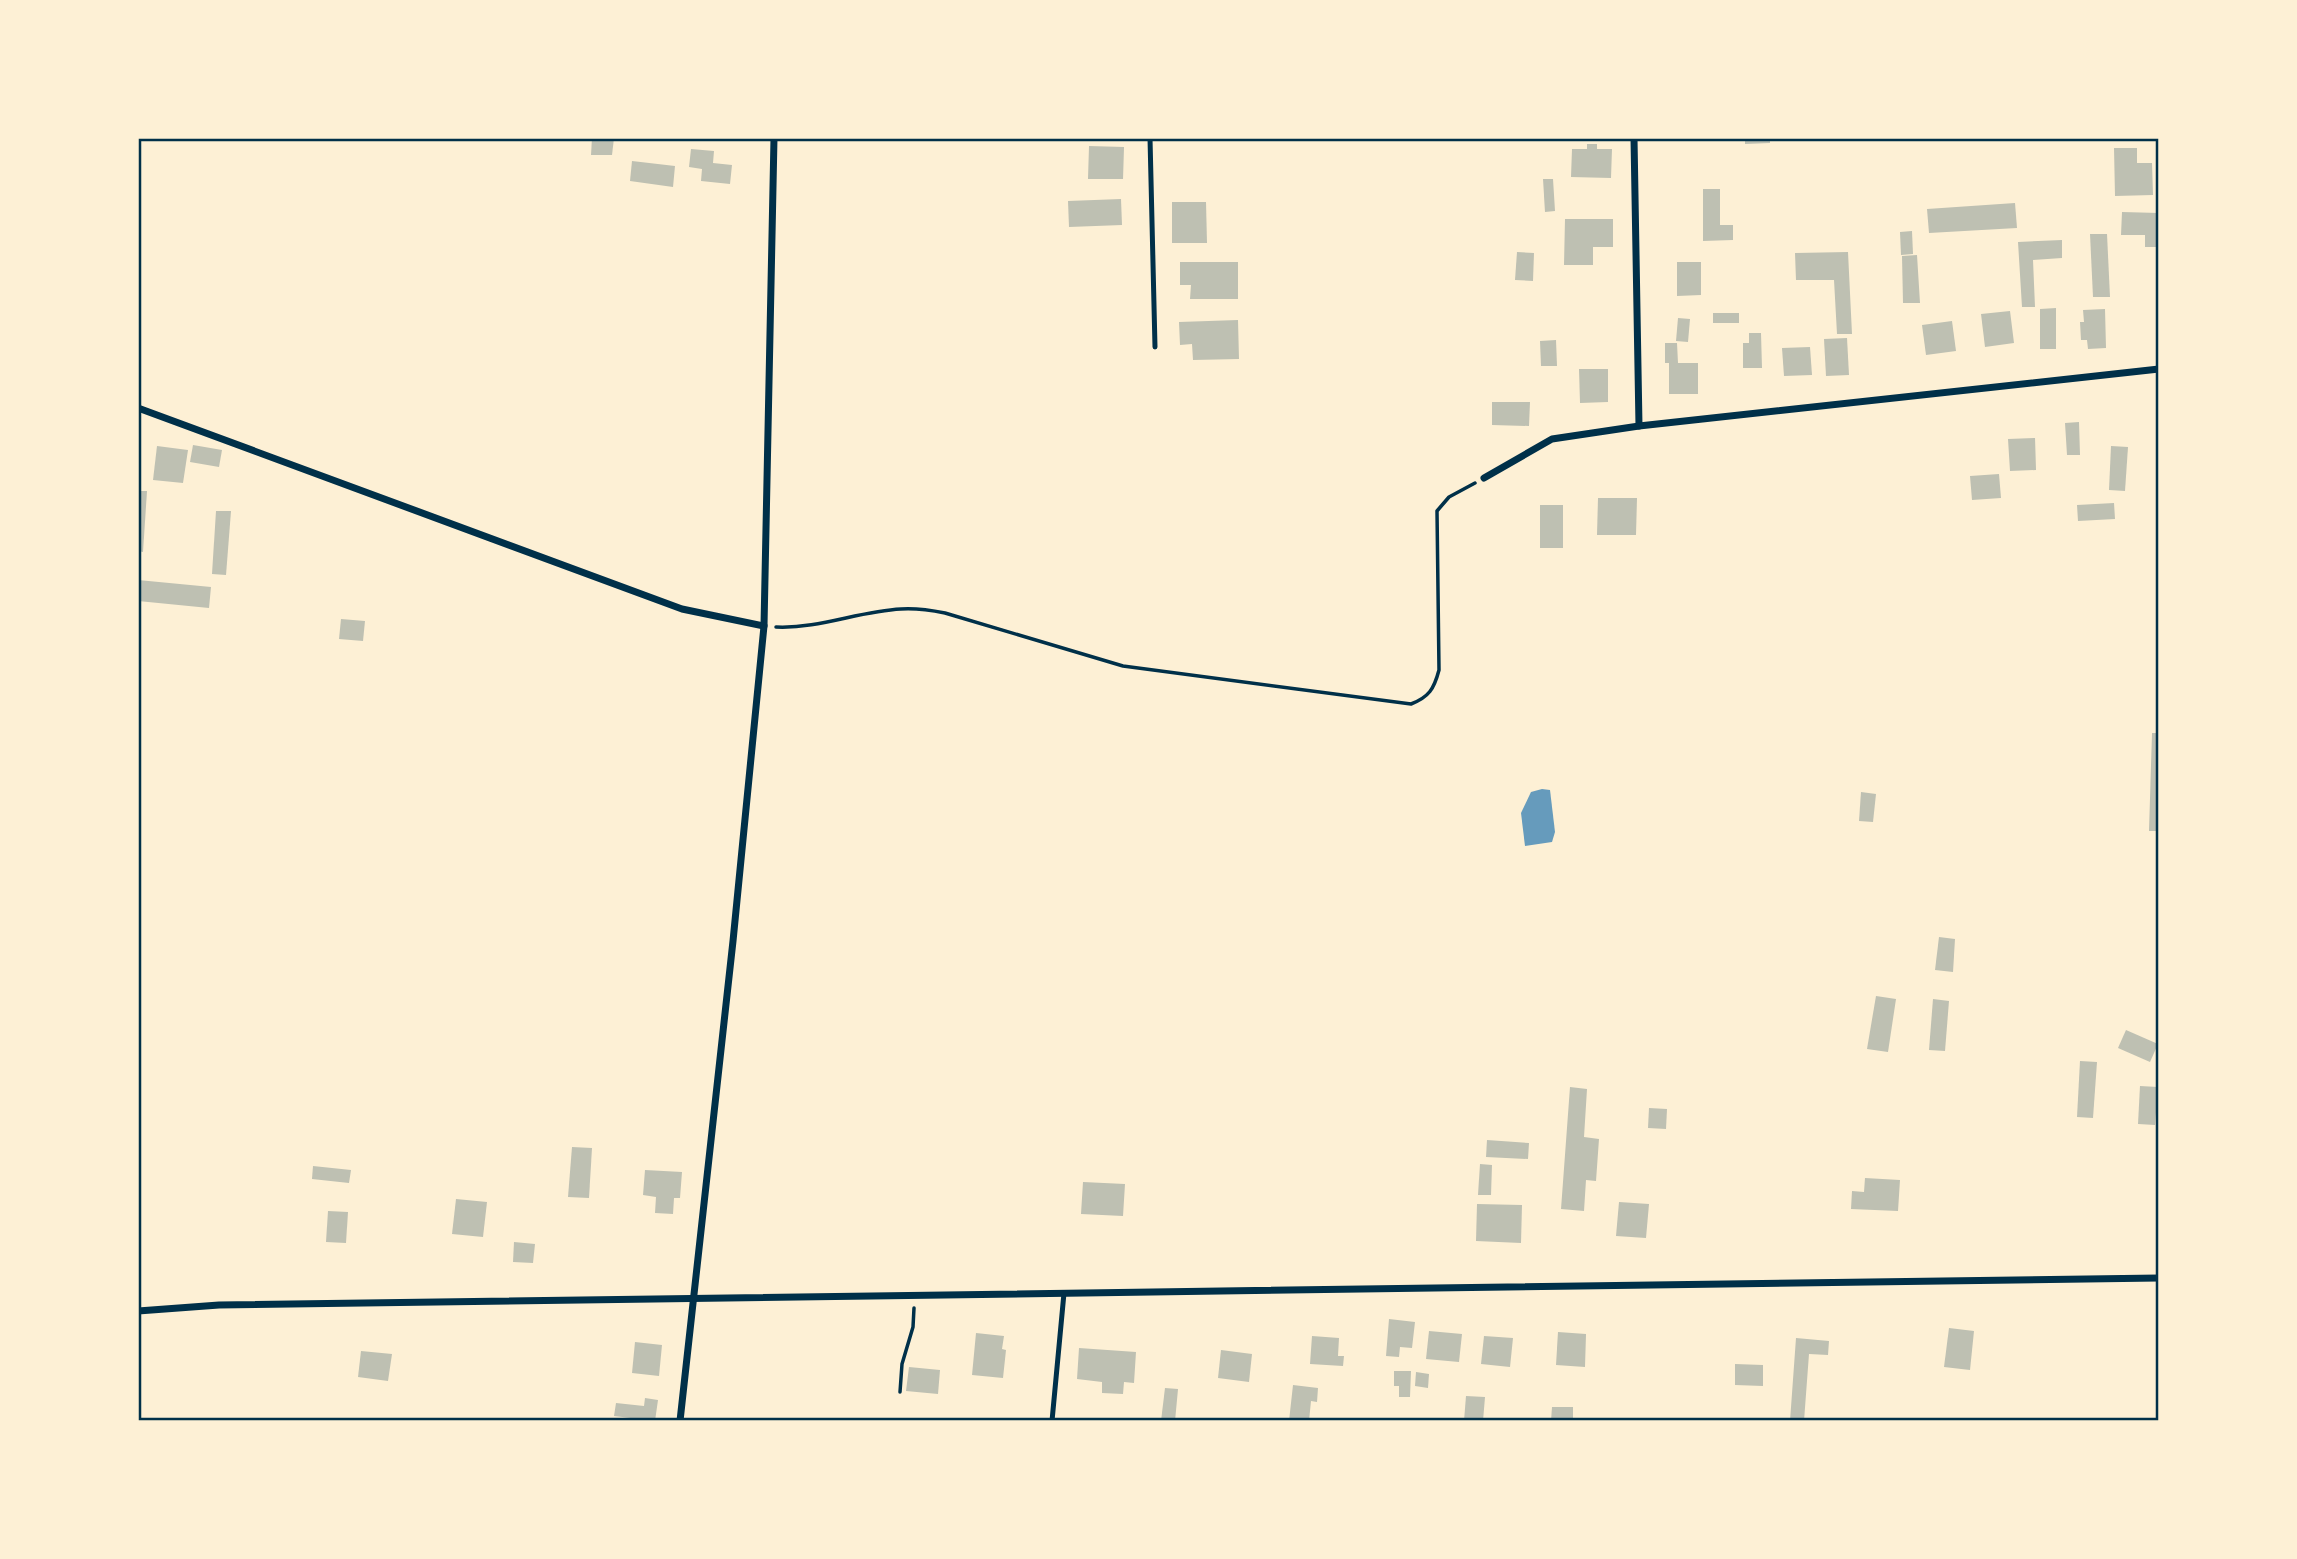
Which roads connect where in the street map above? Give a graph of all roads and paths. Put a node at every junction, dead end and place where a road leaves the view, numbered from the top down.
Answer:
1 (774, 138) edge
2 (1150, 138) edge
3 (1634, 138) edge
4 (1155, 347) dead end
5 (2159, 369) edge
6 (138, 408) edge
7 (1639, 426) junction
8 (1484, 478) joint
9 (764, 626) junction
10 (2159, 1278) edge
11 (1064, 1293) junction
12 (915, 1295) junction
13 (694, 1298) junction
14 (138, 1311) edge
15 (900, 1392) dead end
16 (680, 1421) edge
17 (1052, 1421) edge

1 - 9 street
2 - 4 lane
3 - 7 street
5 - 7 street
6 - 9 street
7 - 8 street
8 - 9 path
9 - 13 street
10 - 11 street
11 - 12 street
11 - 17 lane
12 - 13 street
12 - 15 path
13 - 14 street
13 - 16 street

